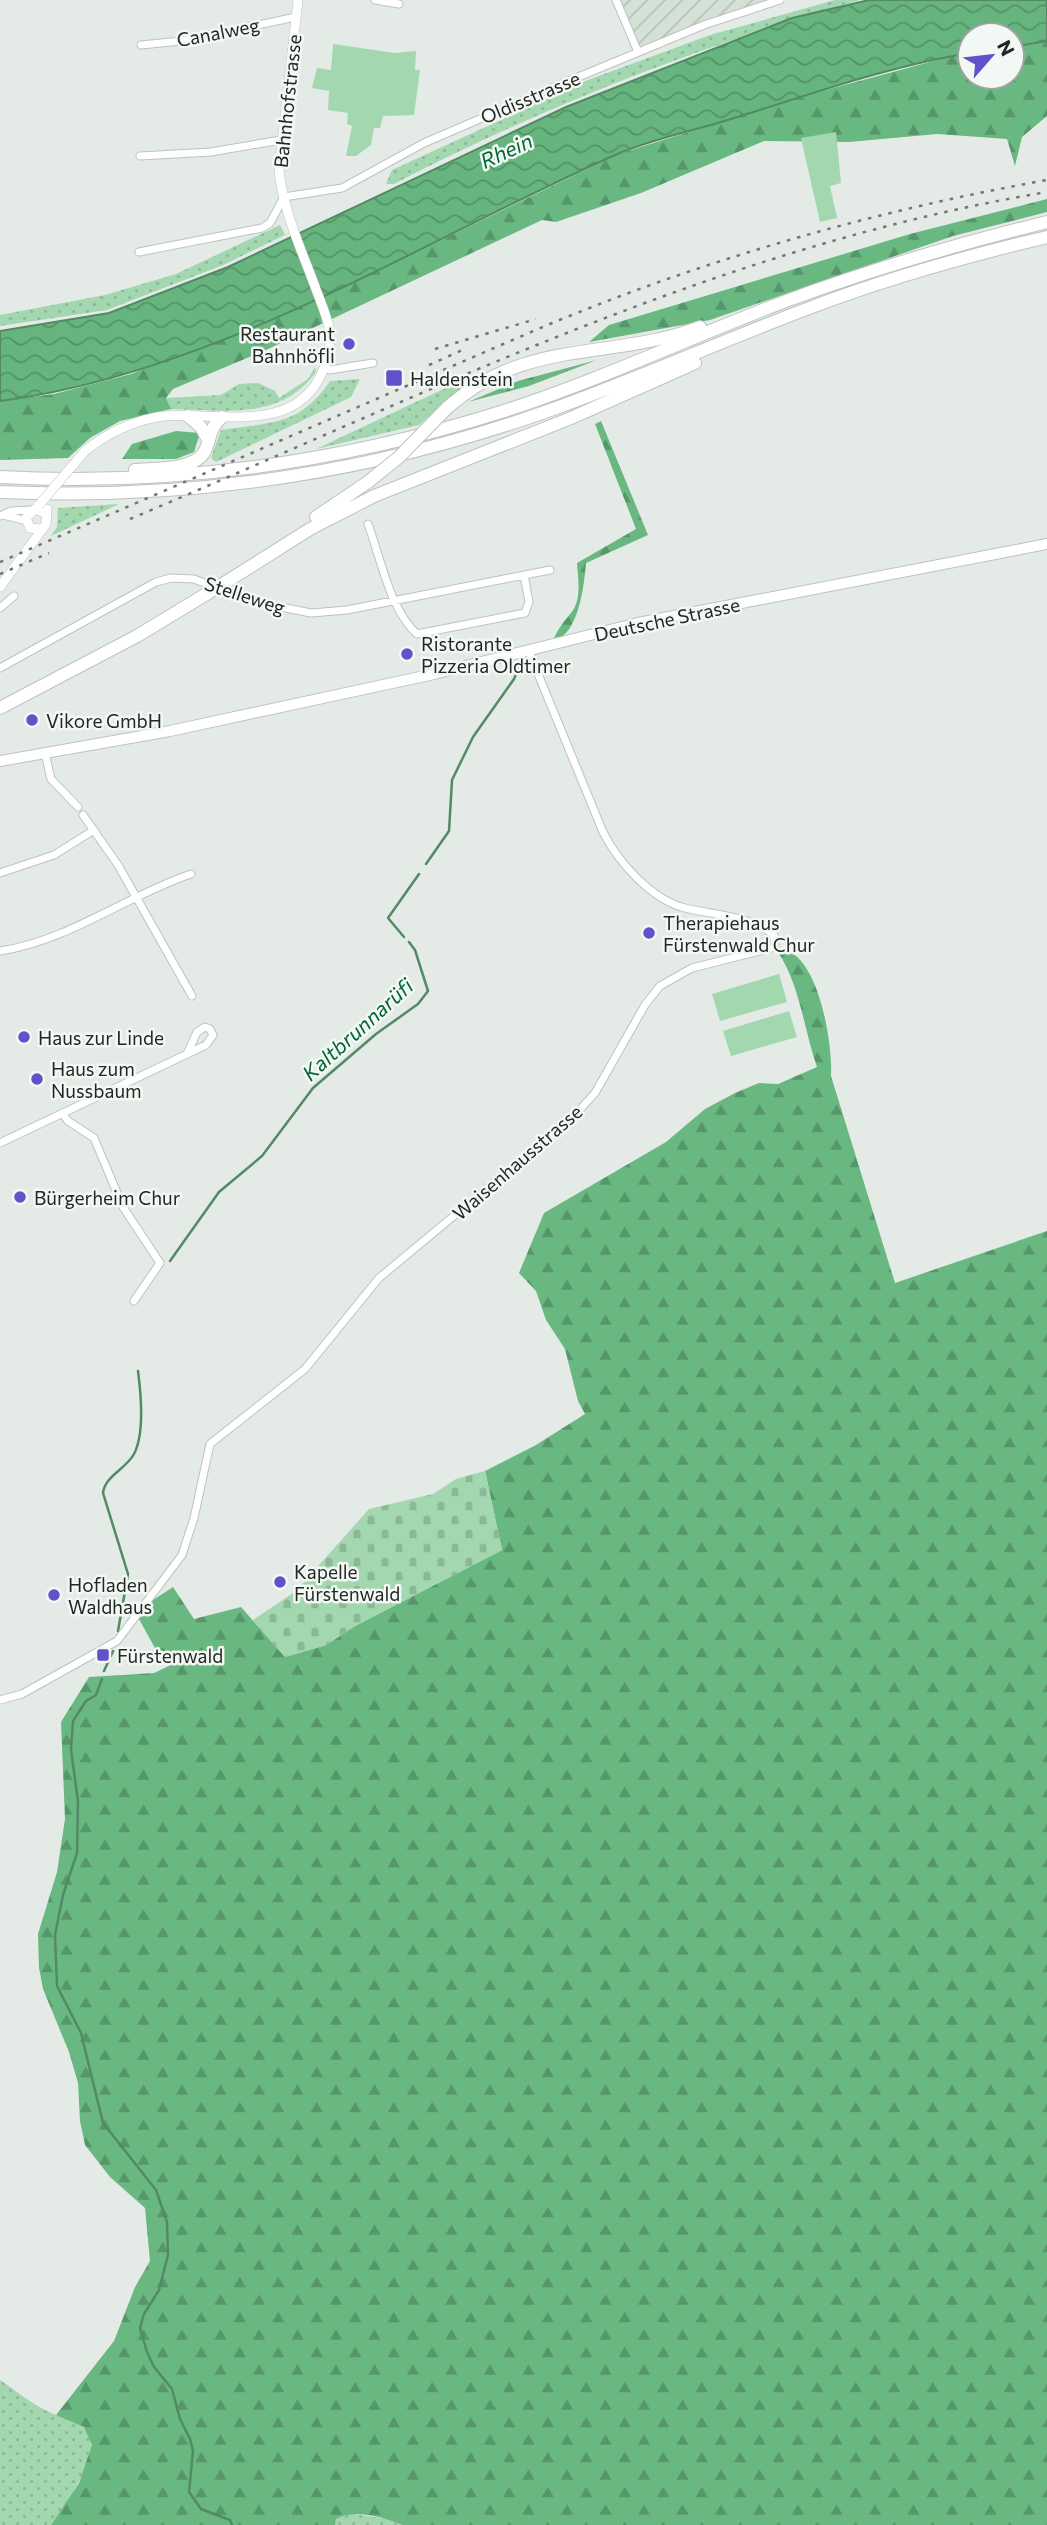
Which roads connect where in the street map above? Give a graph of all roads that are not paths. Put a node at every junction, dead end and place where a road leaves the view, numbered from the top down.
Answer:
1 (298, 0) edge
2 (375, 0) edge
3 (616, 0) edge
4 (779, 0) edge
5 (399, 4) dead end
6 (296, 17) junction
7 (141, 46) dead end
8 (638, 52) junction
9 (281, 140) junction
10 (140, 156) dead end
11 (284, 197) junction
12 (1047, 222) edge
13 (1047, 237) edge
14 (139, 252) dead end
15 (784, 302) junction
16 (812, 307) junction
17 (373, 363) dead end
18 (325, 368) junction
19 (188, 416) junction
20 (222, 416) junction
21 (207, 438) junction
22 (1, 477) edge
23 (0, 492) edge
24 (40, 509) junction
25 (1, 515) edge
26 (27, 523) junction
27 (368, 524) dead end
28 (41, 529) junction
29 (1047, 544) edge
30 (26, 548) junction
31 (251, 565) junction
32 (551, 570) dead end
33 (524, 575) junction
34 (0, 587) edge
35 (14, 596) dead end
36 (394, 601) junction
37 (0, 608) edge
38 (529, 652) junction
39 (0, 668) edge
40 (0, 708) edge
41 (45, 753) junction
42 (0, 761) edge
43 (78, 807) dead end
44 (83, 815) dead end
45 (93, 830) junction
46 (0, 873) edge
47 (191, 874) dead end
48 (136, 897) junction
49 (0, 951) edge
50 (192, 996) dead end
51 (187, 1054) dead end
52 (62, 1113) junction
53 (0, 1143) edge
54 (134, 1301) dead end
55 (0, 1700) edge

1 - 6 street, Bahnhofstrasse
2 - 5 street
3 - 8 street
4 - 8 street, Oldisstrasse
6 - 7 street, Canalweg
6 - 9 street, Bahnhofstrasse
8 - 11 street, Oldisstrasse
9 - 10 street
9 - 11 street, Bahnhofstrasse
11 - 14 street
11 - 18 street, Bahnhofstrasse
12 - 15 highway
13 - 16 highway
15 - 22 highway
15 - 31 highway, bridge
16 - 23 highway
16 - 31 highway
17 - 18 street
18 - 20 street
19 - 20 street
19 - 21 highway
19 - 24 street, bridge
20 - 21 highway
21 - 22 highway
24 - 25 street
24 - 26 street
24 - 28 street
25 - 26 street
26 - 28 street
26 - 30 street
27 - 36 street
28 - 30 street
29 - 38 main road, Deutsche Strasse
30 - 34 street
31 - 40 highway, bridge
32 - 33 street, Stelleweg
33 - 36 street, Stelleweg
33 - 36 street
35 - 37 street
36 - 39 street, Stelleweg
38 - 41 main road, Deutsche Strasse
38 - 55 street, Waisenhausstrasse
41 - 42 main road, Deutsche Strasse
41 - 43 street
44 - 45 street
45 - 46 street
45 - 48 street
47 - 48 street
48 - 49 street
48 - 50 street
51 - 52 street
52 - 53 street
52 - 54 street

